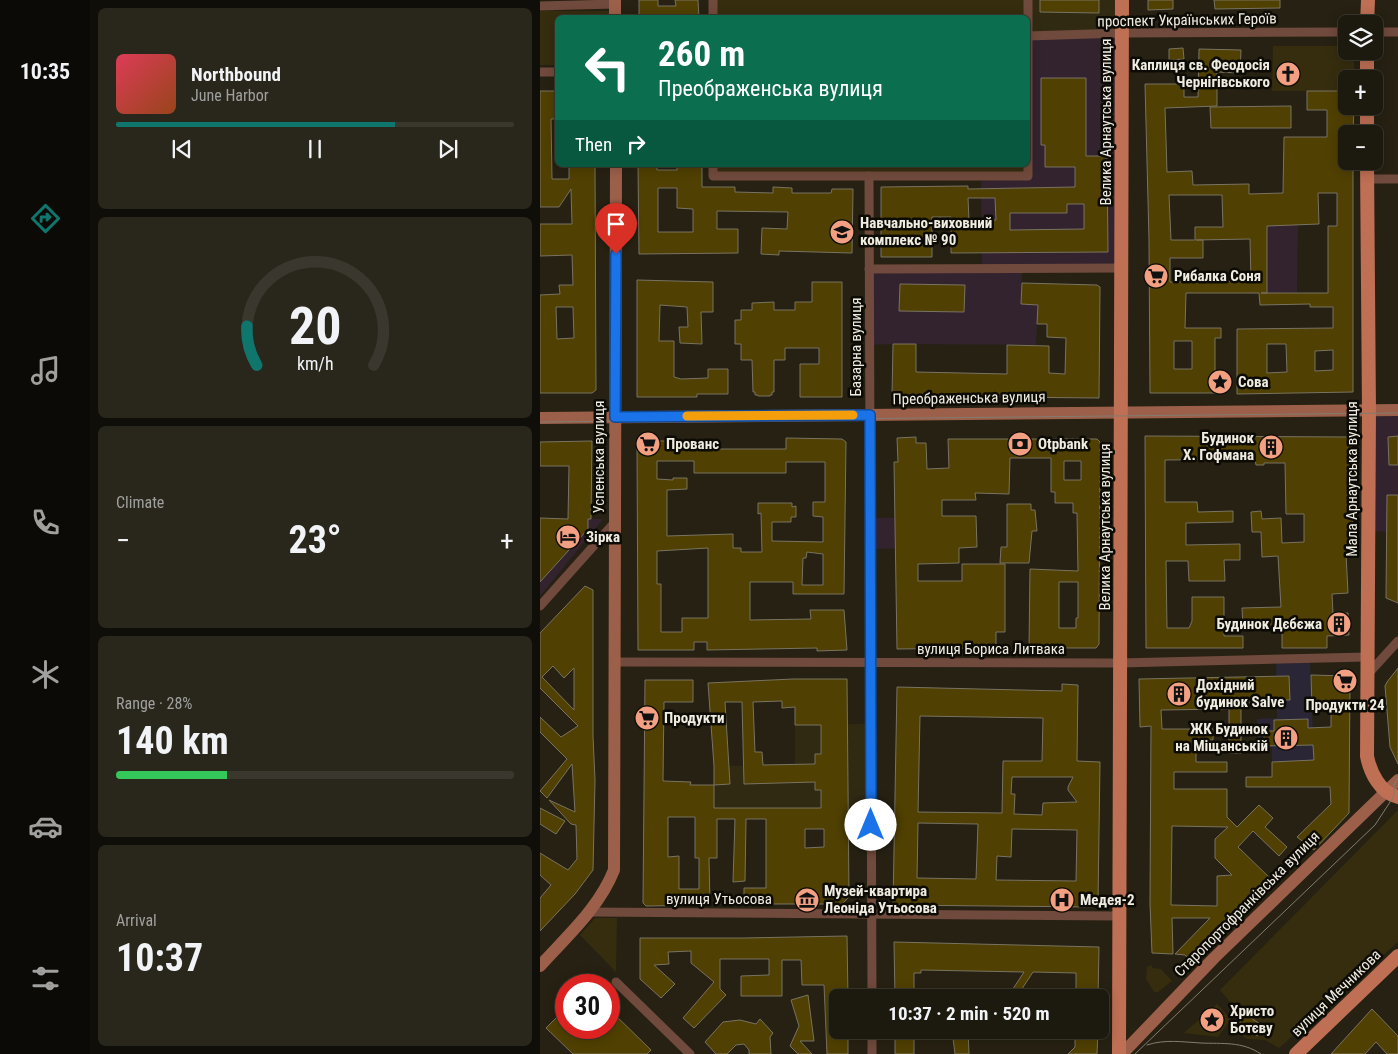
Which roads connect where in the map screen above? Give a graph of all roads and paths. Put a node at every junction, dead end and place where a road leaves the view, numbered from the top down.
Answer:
1 (713, 0) edge
2 (1028, 0) edge
3 (1122, 0) edge
4 (1368, 0) edge
5 (540, 6) edge
6 (615, 7) edge
7 (713, 15) edge
8 (1028, 15) edge
9 (1367, 15) edge
10 (1338, 32) edge
11 (1383, 32) edge
12 (1398, 32) edge
13 (1122, 33) junction
14 (1030, 36) edge
15 (540, 72) edge
16 (555, 72) edge
17 (616, 167) edge
18 (712, 167) edge
19 (1028, 167) edge
20 (1367, 170) edge
21 (869, 176) junction
22 (1367, 179) junction
23 (1398, 179) edge
24 (1122, 268) junction
25 (869, 269) junction
26 (1398, 410) edge
27 (1369, 411) junction
28 (1121, 412) junction
29 (870, 415) junction
30 (615, 417) junction
31 (540, 418) edge
32 (615, 522) junction
33 (540, 606) edge
34 (1398, 641) edge
35 (1367, 658) junction
36 (615, 662) junction
37 (870, 663) junction
38 (1120, 663) junction
39 (1367, 675) junction
40 (1398, 780) edge
41 (1392, 793) edge
42 (589, 912) junction
43 (871, 914) junction
44 (1118, 916) junction
45 (1398, 956) edge
46 (540, 966) edge
47 (620, 986) edge
48 (872, 989) edge
49 (872, 1039) edge
50 (690, 1054) edge
51 (872, 1054) edge
52 (1120, 1054) edge
53 (1296, 1054) edge

1 - 7 street
2 - 8 street
3 - 13 main road, Велика Арнаутська вулиця
4 - 9 main road
5 - 6 street
10 - 13 street, проспект Українських Героїв
11 - 12 street
13 - 14 street, проспект Українських Героїв
13 - 24 main road, Велика Арнаутська вулиця
15 - 16 street
17 - 30 main road, Успенська вулиця
18 - 21 street
19 - 21 street
20 - 22 main road, Мала Арнаутська вулиця
21 - 25 street, Базарна вулиця
22 - 23 street
22 - 27 main road, Мала Арнаутська вулиця
24 - 25 street
24 - 28 main road, Велика Арнаутська вулиця
25 - 29 street, Базарна вулиця
26 - 27 main road, Преображенська вулиця
27 - 28 main road, Преображенська вулиця
27 - 35 main road, Мала Арнаутська вулиця
28 - 29 main road, Преображенська вулиця
28 - 38 main road, Велика Арнаутська вулиця
29 - 30 main road, Преображенська вулиця
29 - 37 street, Базарна вулиця
30 - 31 main road, Преображенська вулиця
30 - 32 main road, Успенська вулиця
32 - 33 street
32 - 36 main road, Успенська вулиця
34 - 39 street
35 - 38 street, вулиця Бориса Литвака
35 - 39 main road, Мала Арнаутська вулиця
36 - 37 street, вулиця Бориса Литвака
36 - 42 main road, Успенська вулиця
37 - 38 street, вулиця Бориса Литвака
37 - 43 street, Базарна вулиця
38 - 44 main road, Велика Арнаутська вулиця
39 - 41 main road, Мала Арнаутська вулиця
40 - 41 main road, Старопортофранківська вулиця
41 - 52 main road, Старопортофранківська вулиця
42 - 43 street, вулиця Утьосова
42 - 46 main road
43 - 44 street, вулиця Утьосова
43 - 48 street, Базарна вулиця
44 - 52 main road, Велика Арнаутська вулиця
45 - 53 main road, вулиця Мечникова
47 - 50 street
49 - 51 street

